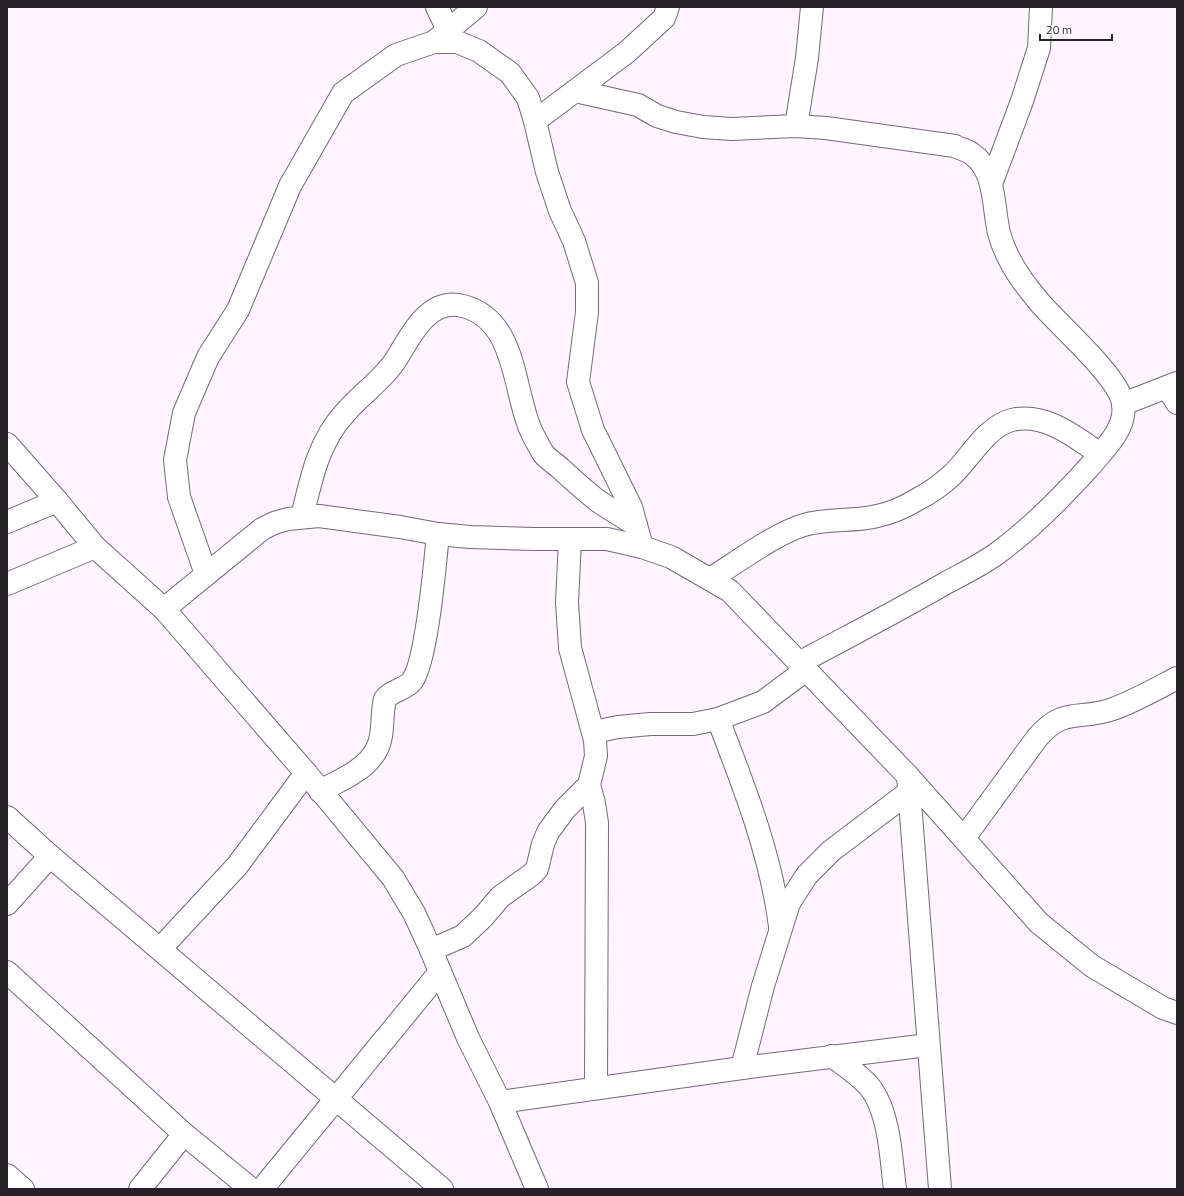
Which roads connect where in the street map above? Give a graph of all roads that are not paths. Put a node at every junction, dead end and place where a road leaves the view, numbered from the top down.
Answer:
1 (437, 7) edge
2 (476, 7) edge
3 (668, 7) edge
4 (812, 7) edge
5 (1041, 7) edge
6 (441, 36) junction
7 (575, 91) junction
8 (535, 121) junction
9 (796, 126) junction
10 (991, 184) junction
11 (1174, 391) edge
12 (1124, 404) junction
13 (7, 444) edge
14 (1100, 454) junction
15 (57, 501) junction
16 (302, 518) junction
17 (7, 522) edge
18 (636, 525) junction
19 (438, 534) junction
20 (570, 539) junction
21 (95, 547) junction
22 (642, 547) junction
23 (206, 574) junction
24 (710, 579) junction
25 (7, 584) edge
26 (164, 609) junction
27 (802, 667) junction
28 (1177, 678) edge
29 (718, 719) junction
30 (594, 732) junction
31 (306, 773) junction
32 (909, 784) junction
33 (589, 786) junction
34 (320, 791) junction
35 (7, 817) edge
36 (964, 838) junction
37 (50, 856) junction
38 (7, 904) edge
39 (781, 928) junction
40 (160, 949) junction
41 (431, 950) junction
42 (7, 972) edge
43 (440, 972) junction
44 (1177, 1013) edge
45 (928, 1045) junction
46 (832, 1056) junction
47 (742, 1068) junction
48 (596, 1088) junction
49 (335, 1100) junction
50 (500, 1102) junction
51 (184, 1134) junction
52 (7, 1174) edge
53 (23, 1189) edge
54 (140, 1189) edge
55 (251, 1189) edge
56 (262, 1189) edge
57 (442, 1189) edge
58 (537, 1189) edge
59 (895, 1189) edge
60 (940, 1189) edge

1 - 6 street
2 - 6 street
3 - 7 street
4 - 9 street
5 - 10 street
6 - 8 street
6 - 23 street
7 - 8 street
7 - 9 street
8 - 18 street
9 - 10 street
10 - 12 street
11 - 12 street
12 - 14 street
13 - 15 street
14 - 24 street
14 - 27 street
15 - 17 street
15 - 21 street
16 - 18 street
16 - 19 street
16 - 23 street
18 - 22 street
19 - 20 street
19 - 34 street
20 - 22 street
20 - 30 street
21 - 25 street
21 - 26 street
22 - 24 street
23 - 26 street
24 - 27 street
26 - 31 street
27 - 29 street
27 - 32 street
28 - 36 street
29 - 30 street
29 - 39 street
30 - 33 street
31 - 34 street
31 - 40 street
32 - 36 street
32 - 39 street
32 - 45 street
33 - 41 street
33 - 48 street
34 - 41 street
35 - 37 street
36 - 44 street
37 - 38 street
37 - 40 street
39 - 47 street
40 - 49 street
41 - 43 street
42 - 51 street
43 - 49 street
43 - 50 street
45 - 46 street
45 - 60 street
46 - 47 street
46 - 59 street
47 - 48 street
48 - 50 street
49 - 56 street
49 - 57 street
50 - 58 street
51 - 54 street
51 - 55 street
52 - 53 street

